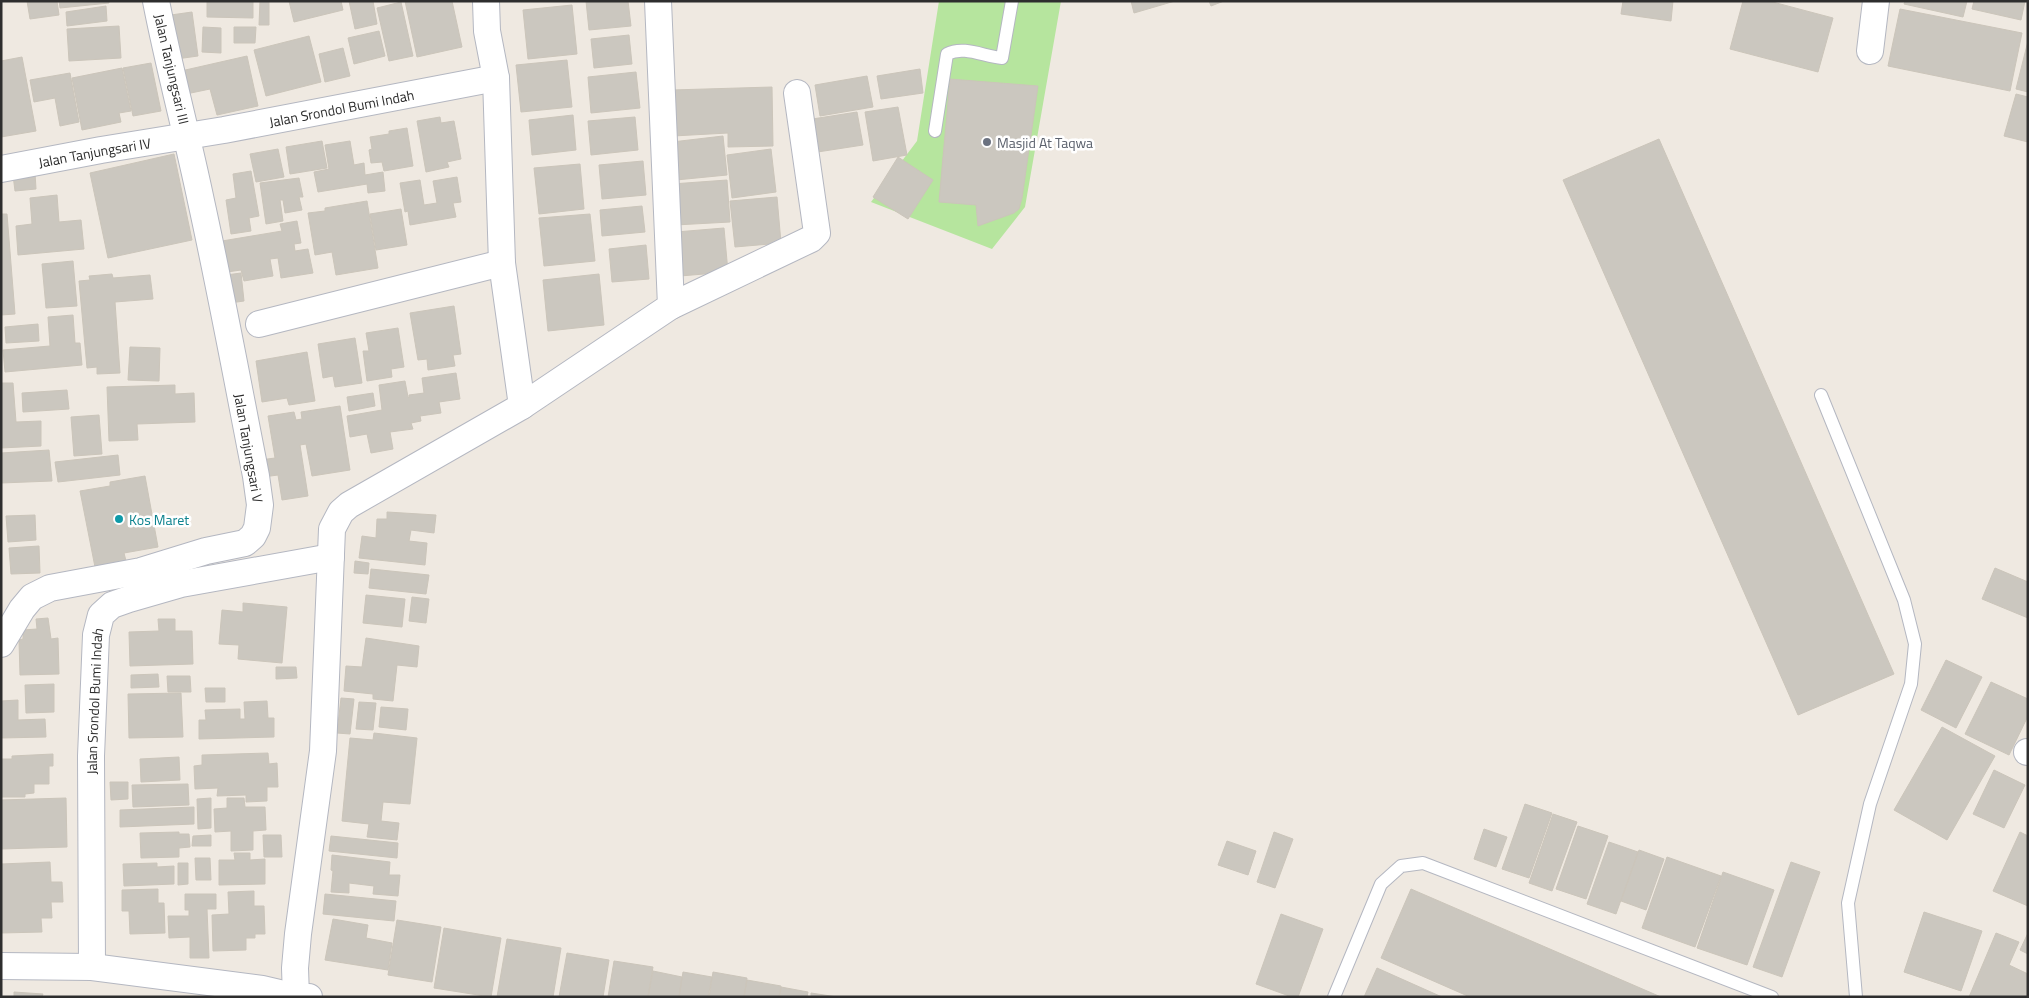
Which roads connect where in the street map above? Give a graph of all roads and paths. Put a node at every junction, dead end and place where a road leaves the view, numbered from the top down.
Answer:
1 (156, 1) edge
2 (486, 1) edge
3 (658, 1) edge
4 (1012, 1) edge
5 (1876, 1) edge
6 (1870, 51) dead end
7 (496, 78) junction
8 (797, 93) dead end
9 (936, 132) dead end
10 (188, 137) junction
11 (1, 169) edge
12 (502, 262) junction
13 (671, 306) junction
14 (259, 324) dead end
15 (1821, 396) dead end
16 (522, 406) junction
17 (331, 557) junction
18 (1, 644) edge
19 (1, 966) edge
20 (92, 967) junction
21 (294, 968) junction
22 (260, 993) edge
23 (296, 997) edge
24 (309, 997) edge
25 (1334, 997) edge
26 (1772, 997) edge
27 (1856, 997) edge

1 - 10 street, Jalan Tanjungsari III
2 - 7 street
3 - 13 street
4 - 9 lane
5 - 6 street
7 - 10 street, Jalan Srondol Bumi Indah
7 - 12 street
8 - 13 street
10 - 11 street, Jalan Tanjungsari IV
10 - 18 street, Jalan Tanjungsari V
12 - 14 street
12 - 16 street
13 - 16 street
15 - 27 lane
16 - 17 street
17 - 20 street, Jalan Srondol Bumi Indah
17 - 21 street
19 - 20 street
20 - 22 street
21 - 22 street
21 - 23 street
22 - 23 street
23 - 24 street
25 - 26 lane

